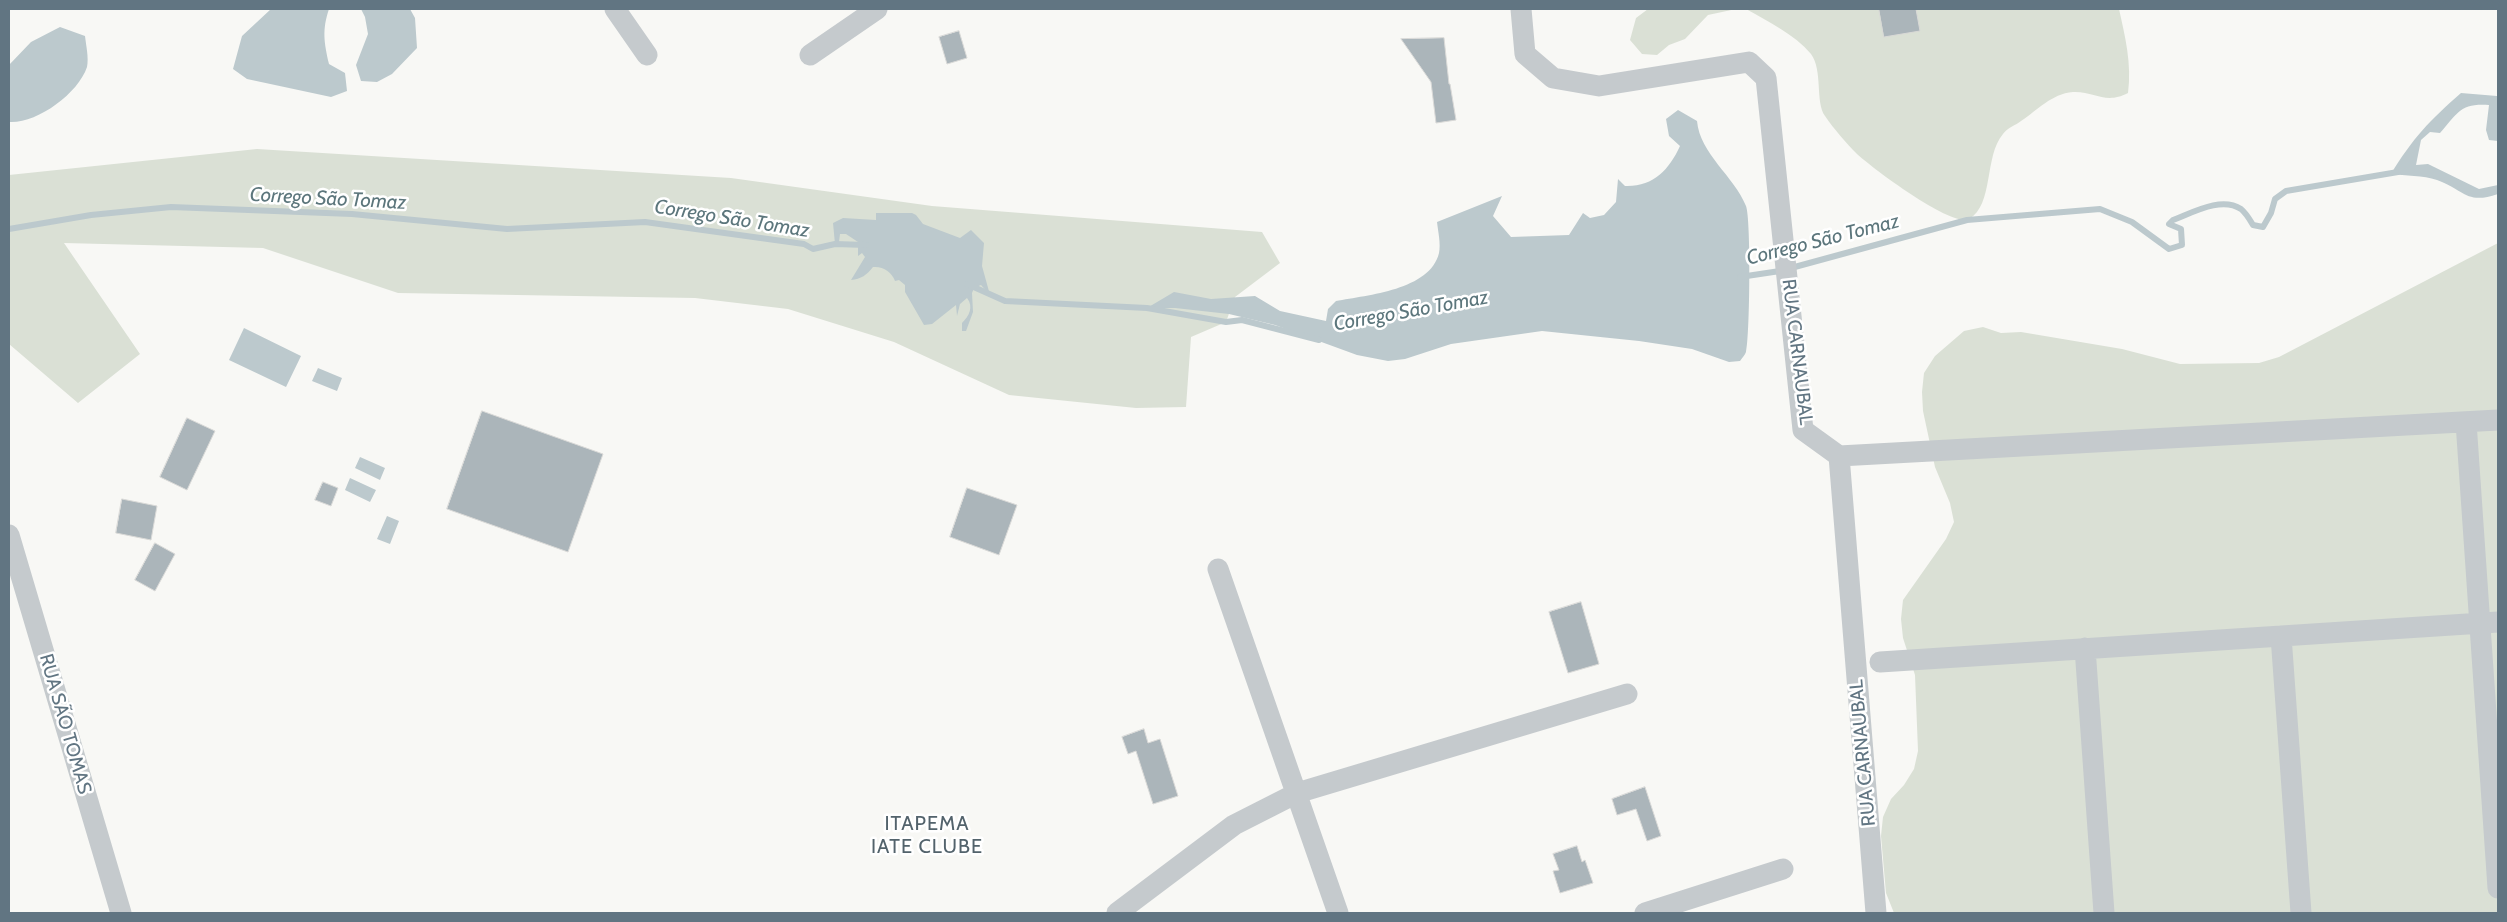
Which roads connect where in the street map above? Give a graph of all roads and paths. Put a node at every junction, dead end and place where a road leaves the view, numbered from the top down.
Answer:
1 (615, 9) edge
2 (877, 9) edge
3 (1521, 9) edge
4 (647, 55) dead end
5 (810, 55) dead end
6 (2498, 420) edge
7 (2466, 422) junction
8 (1839, 456) junction
9 (9, 535) edge
10 (1218, 569) dead end
11 (2489, 623) edge
12 (2281, 636) junction
13 (2085, 648) junction
14 (1880, 662) dead end
15 (1627, 694) dead end
16 (1297, 793) junction
17 (1783, 869) dead end
18 (2498, 888) edge
19 (121, 913) edge
20 (1117, 913) edge
21 (1132, 913) edge
22 (1146, 913) edge
23 (1338, 913) edge
24 (1645, 913) edge
25 (1876, 913) edge
26 (2104, 913) edge
27 (2300, 913) edge

1 - 4 street
2 - 5 street
3 - 8 street, RUA CARNAUBAL
6 - 7 street
7 - 8 street
7 - 11 street
8 - 25 street, RUA CARNAUBAL
9 - 19 street, RUA SÃO TOMAS
10 - 16 street
11 - 12 street
11 - 18 street
12 - 13 street
12 - 27 street
13 - 14 street
13 - 26 street
15 - 16 street
16 - 20 street
16 - 23 street
17 - 24 street
21 - 22 street

